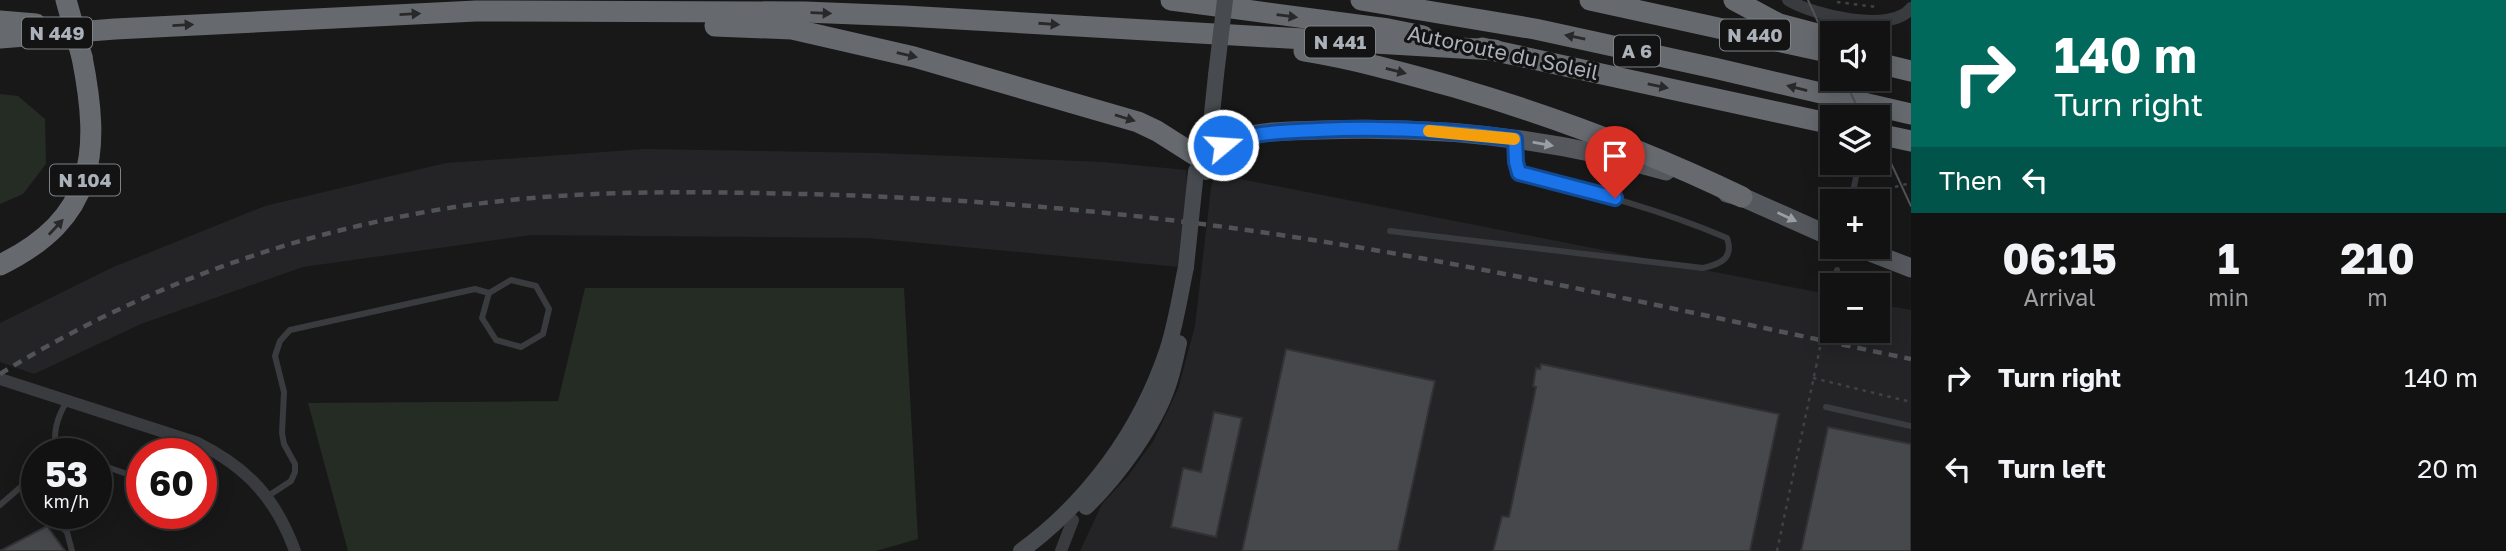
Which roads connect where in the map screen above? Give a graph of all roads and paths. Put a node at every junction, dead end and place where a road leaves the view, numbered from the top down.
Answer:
1 (66, 0) edge
2 (1171, 0) edge
3 (1217, 0) edge
4 (1225, 0) edge
5 (1361, 0) edge
6 (1590, 0) edge
7 (1734, 0) edge
8 (1788, 0) edge
9 (1911, 8) edge
10 (631, 13) junction
11 (1886, 18) junction
12 (0, 21) edge
13 (1887, 21) edge
14 (115, 29) junction
15 (1184, 33) junction
16 (1820, 35) edge
17 (0, 37) edge
18 (1890, 46) edge
19 (1495, 50) junction
20 (1820, 50) edge
21 (1911, 57) edge
22 (1890, 66) edge
23 (1911, 71) edge
24 (1212, 75) junction
25 (1911, 114) edge
26 (1820, 121) edge
27 (1890, 137) edge
28 (1515, 139) junction
29 (1911, 142) edge
30 (1202, 166) junction
31 (1911, 183) edge
32 (1889, 189) edge
33 (1742, 197) junction
34 (1390, 230) dead end
35 (1820, 232) edge
36 (1888, 259) edge
37 (0, 265) edge
38 (1189, 268) junction
39 (1911, 268) edge
40 (1837, 270) dead end
41 (1836, 273) edge
42 (489, 293) junction
43 (1821, 343) edge
44 (1813, 378) junction
45 (0, 379) edge
46 (67, 401) junction
47 (1911, 402) edge
48 (1826, 407) dead end
49 (1911, 426) edge
50 (53, 438) edge
51 (21, 487) edge
52 (268, 496) junction
53 (0, 505) edge
54 (1073, 520) junction
55 (64, 529) edge
56 (72, 551) edge
57 (295, 551) edge
58 (1021, 551) edge
59 (1038, 551) edge
60 (1061, 551) edge
61 (1777, 551) edge

37 -> 1 highway, N 104, bridge
2 -> 19 highway, Autoroute du Soleil / A 6
3 - 24 main road
4 - 24 main road, bridge
25 -> 5 highway, Autoroute du Soleil / A 6
6 - 20 highway, N 440
7 - 16 highway
8 - 11 street
9 - 11 street
14 -> 10 highway, N 441
10 -> 15 highway, N 441
10 -> 30 highway
11 - 13 lane
12 - 14 highway, N 441
14 - 17 highway, N 449
15 - 19 highway, N 441
15 -> 33 highway
18 - 21 highway
19 -> 26 highway, Autoroute du Soleil / A 6
22 - 23 highway
24 - 30 main road
27 - 29 highway
28 - 30 main road
28 -> 33 main road
28 - 34 lane
30 - 38 main road, bridge
31 - 32 path
33 -> 35 main road
36 - 39 main road
38 - 54 main road
38 - 58 main road
40 - 41 lane
42 - 42 lane
42 - 52 lane
43 - 44 path, bridge
44 - 47 path
44 - 61 path
45 - 46 street
46 - 50 lane
46 - 52 street
48 - 49 lane
51 - 53 lane
52 - 57 street
54 - 59 main road
54 - 60 street
55 - 56 lane

